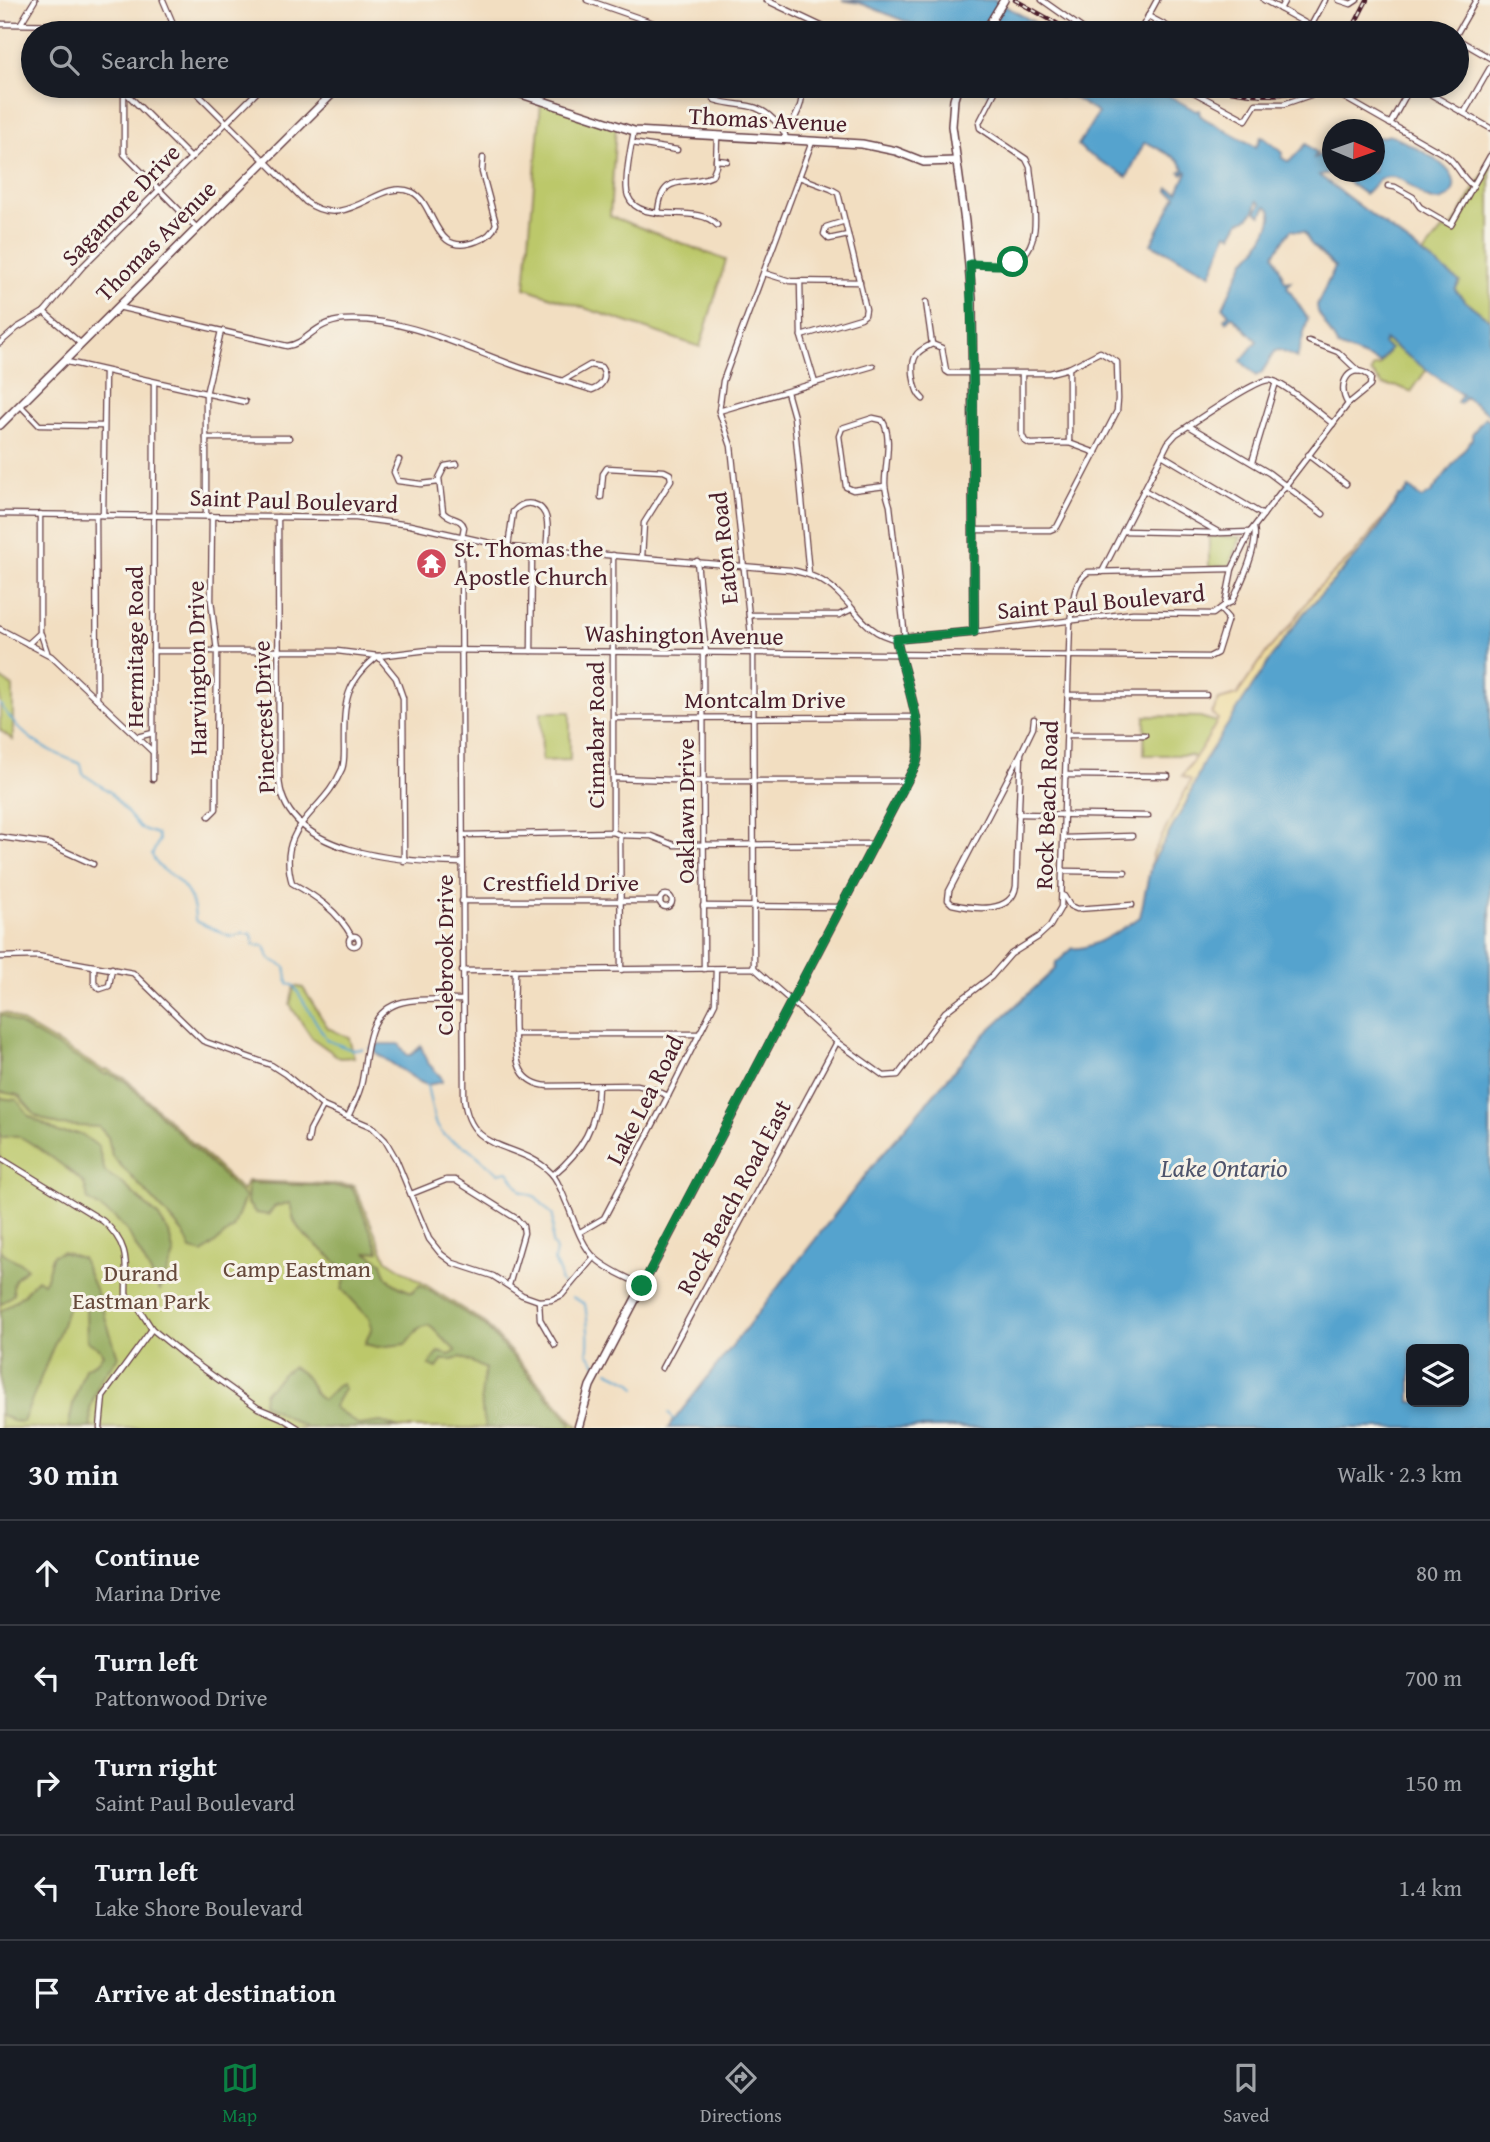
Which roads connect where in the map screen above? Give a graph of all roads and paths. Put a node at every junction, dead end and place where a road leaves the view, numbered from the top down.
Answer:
1 (35, 0) edge
2 (163, 0) edge
3 (587, 0) edge
4 (766, 0) edge
5 (1004, 0) edge
6 (1042, 0) edge
7 (1157, 0) edge
8 (1264, 0) edge
9 (1285, 0) edge
10 (1325, 0) edge
11 (1339, 0) edge
12 (1357, 0) edge
13 (1476, 0) edge
14 (1052, 2) edge
15 (1280, 9) junction
16 (1148, 16) junction
17 (22, 21) edge
18 (172, 21) edge
19 (647, 21) edge
20 (811, 21) edge
21 (991, 21) edge
22 (1070, 21) edge
23 (1145, 21) edge
24 (1157, 21) edge
25 (1302, 21) edge
26 (1314, 21) edge
27 (1464, 21) edge
28 (0, 24) edge
29 (20, 24) edge
30 (1469, 46) edge
31 (1490, 58) edge
32 (1490, 68) edge
33 (124, 98) edge
34 (134, 98) edge
35 (202, 98) edge
36 (251, 98) edge
37 (328, 98) edge
38 (534, 98) edge
39 (713, 98) edge
40 (802, 98) edge
41 (954, 98) edge
42 (992, 98) edge
43 (1204, 98) edge
44 (1304, 98) edge
45 (1346, 98) edge
46 (1406, 98) edge
47 (1436, 98) edge
48 (1464, 113) junction
49 (226, 122) junction
50 (1390, 124) junction
51 (1490, 128) edge
52 (634, 131) junction
53 (784, 131) junction
54 (717, 136) junction
55 (787, 141) junction
56 (812, 142) junction
57 (632, 143) junction
58 (677, 150) dead end
59 (1490, 156) edge
60 (191, 158) junction
61 (484, 158) dead end
62 (264, 160) junction
63 (716, 160) junction
64 (727, 161) dead end
65 (956, 161) junction
66 (799, 177) junction
67 (1388, 186) dead end
68 (1473, 186) junction
69 (159, 190) junction
70 (657, 214) junction
71 (845, 221) junction
72 (717, 225) dead end
73 (196, 228) junction
74 (848, 235) junction
75 (970, 264) junction
76 (764, 273) junction
77 (800, 281) junction
78 (860, 282) junction
79 (926, 302) dead end
80 (117, 307) junction
81 (44, 312) junction
82 (221, 331) junction
83 (801, 336) junction
84 (1309, 341) dead end
85 (0, 343) edge
86 (80, 343) junction
87 (932, 344) junction
88 (62, 361) junction
89 (873, 366) dead end
90 (1069, 368) junction
91 (105, 371) junction
92 (1359, 372) junction
93 (973, 373) junction
94 (1022, 374) junction
95 (564, 380) junction
96 (1276, 382) junction
97 (154, 383) junction
98 (815, 383) junction
99 (787, 392) junction
100 (206, 394) junction
101 (923, 399) dead end
102 (245, 402) dead end
103 (1348, 404) junction
104 (19, 405) junction
105 (719, 411) junction
106 (1333, 424) junction
107 (0, 425) edge
108 (103, 426) junction
109 (1189, 426) junction
110 (206, 438) junction
111 (289, 438) dead end
112 (1069, 443) junction
113 (1096, 453) junction
114 (1162, 455) junction
115 (1308, 455) junction
116 (399, 460) dead end
117 (1252, 462) junction
118 (457, 464) dead end
119 (439, 482) junction
120 (1346, 484) dead end
121 (1285, 485) junction
122 (885, 486) junction
123 (1144, 490) junction
124 (601, 497) dead end
125 (0, 514) edge
126 (40, 514) junction
127 (1323, 514) dead end
128 (100, 515) junction
129 (1263, 515) junction
130 (152, 516) junction
131 (209, 516) junction
132 (278, 517) junction
133 (1254, 527) junction
134 (973, 530) junction
135 (1123, 531) junction
136 (1250, 532) junction
137 (1220, 533) junction
138 (462, 538) junction
139 (508, 547) junction
140 (533, 550) junction
141 (546, 551) junction
142 (613, 555) junction
143 (642, 557) junction
144 (697, 562) junction
145 (743, 565) junction
146 (1232, 569) junction
147 (1102, 572) junction
148 (809, 574) junction
149 (1223, 607) junction
150 (852, 609) junction
151 (749, 615) junction
152 (1070, 622) junction
153 (0, 629) edge
154 (974, 632) junction
155 (40, 633) junction
156 (901, 639) junction
157 (28, 644) junction
158 (462, 650) junction
159 (153, 651) junction
160 (217, 651) junction
161 (279, 651) junction
162 (531, 651) junction
163 (614, 652) junction
164 (48, 653) junction
165 (705, 653) junction
166 (753, 654) junction
167 (899, 654) junction
168 (1069, 655) junction
169 (378, 656) junction
170 (97, 678) junction
171 (80, 683) junction
172 (1068, 695) junction
173 (1206, 695) dead end
174 (97, 699) junction
175 (915, 717) junction
176 (614, 718) junction
177 (704, 718) junction
178 (753, 718) junction
179 (1034, 719) dead end
180 (153, 733) junction
181 (1067, 735) junction
182 (1145, 735) dead end
183 (137, 737) junction
184 (153, 752) junction
185 (1021, 753) junction
186 (1066, 775) junction
187 (1168, 776) dead end
188 (613, 778) junction
189 (153, 779) dead end
190 (703, 781) junction
191 (754, 781) junction
192 (907, 781) junction
193 (1018, 814) junction
194 (1065, 815) junction
195 (209, 816) dead end
196 (1148, 816) dead end
197 (301, 824) junction
198 (613, 832) junction
199 (463, 835) junction
200 (620, 835) junction
201 (1132, 836) dead end
202 (0, 838) edge
203 (1065, 838) junction
204 (703, 844) junction
205 (754, 844) junction
206 (874, 844) junction
207 (404, 861) junction
208 (462, 863) junction
209 (93, 864) dead end
210 (1064, 872) junction
211 (1125, 872) dead end
212 (1063, 895) junction
213 (463, 901) junction
214 (621, 901) junction
215 (660, 901) dead end
216 (1132, 905) dead end
217 (703, 906) junction
218 (754, 906) junction
219 (841, 906) junction
220 (352, 937) dead end
221 (0, 957) edge
222 (94, 965) junction
223 (112, 968) junction
224 (754, 968) junction
225 (704, 969) junction
226 (716, 969) junction
227 (515, 970) junction
228 (621, 970) junction
229 (462, 971) junction
230 (462, 1000) junction
231 (791, 1002) junction
232 (516, 1034) junction
233 (698, 1034) junction
234 (837, 1042) junction
235 (598, 1086) junction
236 (668, 1097) junction
237 (323, 1105) junction
238 (348, 1116) junction
239 (308, 1141) dead end
240 (0, 1158) edge
241 (553, 1175) junction
242 (411, 1194) junction
243 (580, 1232) junction
244 (594, 1257) junction
245 (509, 1285) junction
246 (642, 1286) junction
247 (539, 1301) junction
248 (152, 1329) junction
249 (555, 1345) dead end
250 (662, 1368) dead end
251 (100, 1428) edge
252 (298, 1428) edge
253 (578, 1428) edge

1 - 17 street
2 - 18 street
3 - 19 street
4 - 20 street
5 - 21 main road
6 - 14 street
7 - 16 street
8 - 15 street
9 - 15 street
10 - 26 street
11 - 12 street
13 - 27 street
14 - 22 street
15 - 25 street
16 - 23 street
16 - 24 street
28 - 29 street
30 - 31 street
32 - 48 street
33 - 69 street
34 - 60 street
35 - 49 street
36 - 49 street, Sagamore Drive
37 - 62 main road, Thomas Avenue
38 - 52 main road, Thomas Avenue
39 - 53 street
40 - 53 street
41 - 65 main road
42 - 75 street
43 - 44 street
45 - 50 street
46 - 50 street
47 - 48 street
48 - 51 street
49 - 60 street, Sagamore Drive
49 - 62 street
50 - 68 street
52 - 54 main road, Thomas Avenue
52 - 57 street
53 - 55 street
54 - 55 main road, Thomas Avenue
54 - 63 street
55 - 56 main road, Thomas Avenue
56 - 65 main road, Thomas Avenue
56 - 66 street, Eaton Road
57 - 58 street
57 - 70 street
59 - 68 street
60 - 69 street, Sagamore Drive
61 - 62 street
62 - 73 main road, Thomas Avenue
63 - 64 street
63 - 70 street
65 - 75 main road
66 - 71 street
66 - 76 street, Eaton Road
67 - 68 street
69 - 73 street
69 - 81 street, Sagamore Drive
70 - 72 street
71 - 74 street
71 - 74 street
73 - 80 main road, Thomas Avenue
74 - 78 street
75 - 93 main road
76 - 77 street
76 - 105 street, Eaton Road
77 - 78 street
77 - 83 street
78 - 83 street
79 - 87 street
80 - 82 street
80 - 86 main road, Thomas Avenue
81 - 85 street, Sagamore Drive
81 - 86 street
82 - 95 street
82 - 100 street, Harvington Drive
83 - 98 street
84 - 92 street
86 - 88 main road, Thomas Avenue
87 - 93 street
87 - 101 street
88 - 91 street
88 - 104 main road, Thomas Avenue
89 - 98 street
90 - 94 street
90 - 112 street
90 - 113 street
91 - 97 street
91 - 108 street
92 - 103 street
92 - 103 street, Saint Paul Boulevard
93 - 94 street
93 - 134 main road
94 - 112 street
95 - 95 street
96 - 106 street
96 - 109 street
96 - 117 street
97 - 100 street
97 - 130 street, Hermitage Road
98 - 99 street
99 - 105 street
99 - 148 street
100 - 102 street
100 - 110 street, Harvington Drive
103 - 106 street, Saint Paul Boulevard
104 - 107 main road, Thomas Avenue
104 - 108 street
105 - 145 street, Eaton Road
106 - 115 street, Saint Paul Boulevard
108 - 128 street
109 - 114 street
109 - 117 street
110 - 111 street
110 - 131 street, Harvington Drive
112 - 113 street
113 - 134 street
114 - 123 street
114 - 129 street
115 - 120 street
115 - 121 street, Saint Paul Boulevard
116 - 119 street
117 - 121 street
118 - 119 street
119 - 138 street
121 - 127 street
121 - 129 street, Saint Paul Boulevard
122 - 122 street
122 - 156 street
123 - 135 street
123 - 137 street
124 - 143 street
125 - 126 street, Saint Paul Boulevard
126 - 128 street, Saint Paul Boulevard
126 - 155 street
128 - 130 street, Saint Paul Boulevard
128 - 170 street
129 - 133 street, Saint Paul Boulevard
130 - 131 street, Saint Paul Boulevard
130 - 159 street, Hermitage Road
131 - 132 street, Saint Paul Boulevard
131 - 160 street, Harvington Drive
132 - 138 street, Saint Paul Boulevard
132 - 161 street, Pinecrest Drive
133 - 136 street, Saint Paul Boulevard
133 - 149 street, Saint Paul Boulevard
134 - 154 main road
135 - 137 street
135 - 147 street
136 - 137 street
136 - 146 street, Saint Paul Boulevard
138 - 139 street, Saint Paul Boulevard
138 - 158 street, Colebrook Drive
139 - 140 street, Saint Paul Boulevard
139 - 141 street
140 - 141 street, Saint Paul Boulevard
140 - 162 street
141 - 142 street, Saint Paul Boulevard
142 - 143 street, Saint Paul Boulevard
142 - 163 street, Cinnabar Road
143 - 144 street, Saint Paul Boulevard
144 - 145 street, Saint Paul Boulevard
144 - 165 street, Oaklawn Drive
145 - 148 street, Saint Paul Boulevard
145 - 151 street, Eaton Road
146 - 147 street
146 - 149 street, Saint Paul Boulevard
147 - 152 street, Rock Beach Road
148 - 150 street, Saint Paul Boulevard
149 - 152 street, Saint Paul Boulevard
149 - 168 street, Washington Avenue
150 - 151 street
150 - 156 street, Saint Paul Boulevard
151 - 166 street, Eaton Road
152 - 154 street, Saint Paul Boulevard
152 - 168 street, Rock Beach Road
153 - 157 street
154 - 156 main road, Saint Paul Boulevard
155 - 157 street
155 - 164 street
156 - 167 main road
157 - 164 street
158 - 162 street, Washington Avenue
158 - 169 street, Washington Avenue
158 - 199 street, Colebrook Drive
159 - 160 street, Washington Avenue
159 - 180 street, Hermitage Road
160 - 161 street, Washington Avenue
160 - 195 street, Harvington Drive
161 - 169 street, Washington Avenue
161 - 197 street, Pinecrest Drive
162 - 163 street, Washington Avenue
163 - 165 street, Washington Avenue
163 - 176 street, Cinnabar Road
164 - 171 street
165 - 166 street, Washington Avenue
165 - 177 street, Oaklawn Drive
166 - 167 street, Washington Avenue
166 - 178 street, Eaton Road
167 - 168 street, Washington Avenue
167 - 175 main road
168 - 172 street, Rock Beach Road
169 - 197 street
169 - 207 street
170 - 171 street
170 - 174 street
171 - 174 street
172 - 173 street
172 - 181 street, Rock Beach Road
174 - 183 street
175 - 178 street, Montcalm Drive
175 - 192 main road
176 - 177 street, Montcalm Drive
176 - 188 street, Cinnabar Road
177 - 178 street, Montcalm Drive
177 - 190 street, Oaklawn Drive
178 - 191 street, Eaton Road
179 - 185 street
180 - 183 street
180 - 184 street, Hermitage Road
181 - 182 street
181 - 186 street, Rock Beach Road
183 - 184 street
184 - 189 street, Hermitage Road
185 - 193 street
185 - 193 street
186 - 187 street
186 - 194 street, Rock Beach Road
188 - 190 street
188 - 198 street, Cinnabar Road
190 - 191 street
190 - 204 street, Oaklawn Drive
191 - 192 street
191 - 205 street, Eaton Road
192 - 206 main road
193 - 194 street
194 - 196 street
194 - 203 street, Rock Beach Road
197 - 207 street, Pinecrest Drive
197 - 220 street
198 - 199 street
198 - 200 street
199 - 208 street, Colebrook Drive
200 - 204 street
200 - 214 street, Cinnabar Road
201 - 203 street
202 - 209 street
203 - 210 street, Rock Beach Road
204 - 205 street
204 - 217 street, Oaklawn Drive
205 - 206 street
205 - 218 street, Eaton Road
206 - 219 main road
207 - 208 street, Pinecrest Drive
208 - 213 street, Colebrook Drive
210 - 211 street
210 - 212 street, Rock Beach Road
212 - 216 street
212 - 234 street, Rock Beach Road
213 - 214 street, Crestfield Drive
213 - 229 street, Colebrook Drive
214 - 215 street, Crestfield Drive
214 - 228 street, Cinnabar Road
217 - 218 street
217 - 225 street, Oaklawn Drive
218 - 219 street
218 - 224 street, Eaton Road
219 - 231 main road
221 - 222 street
222 - 223 street
222 - 223 street
223 - 237 street
224 - 226 street
224 - 231 street, Rock Beach Road
225 - 226 street
225 - 228 street
226 - 233 street, Lake Lea Road
227 - 228 street
227 - 229 street
227 - 232 street
229 - 230 street, Colebrook Drive
230 - 238 street
230 - 241 street, Colebrook Drive
231 - 234 street, Rock Beach Road
231 - 246 main road
232 - 233 street
232 - 235 street
233 - 236 street, Lake Lea Road
234 - 250 street, Rock Beach Road East
235 - 236 street
235 - 241 street
236 - 243 street, Lake Lea Road
237 - 238 street
237 - 239 street
238 - 242 street
240 - 248 street
241 - 243 street
242 - 245 street
242 - 245 street
243 - 244 street
244 - 246 street
244 - 247 street
245 - 247 street
246 - 253 main road
247 - 249 street
248 - 251 street
248 - 252 street

